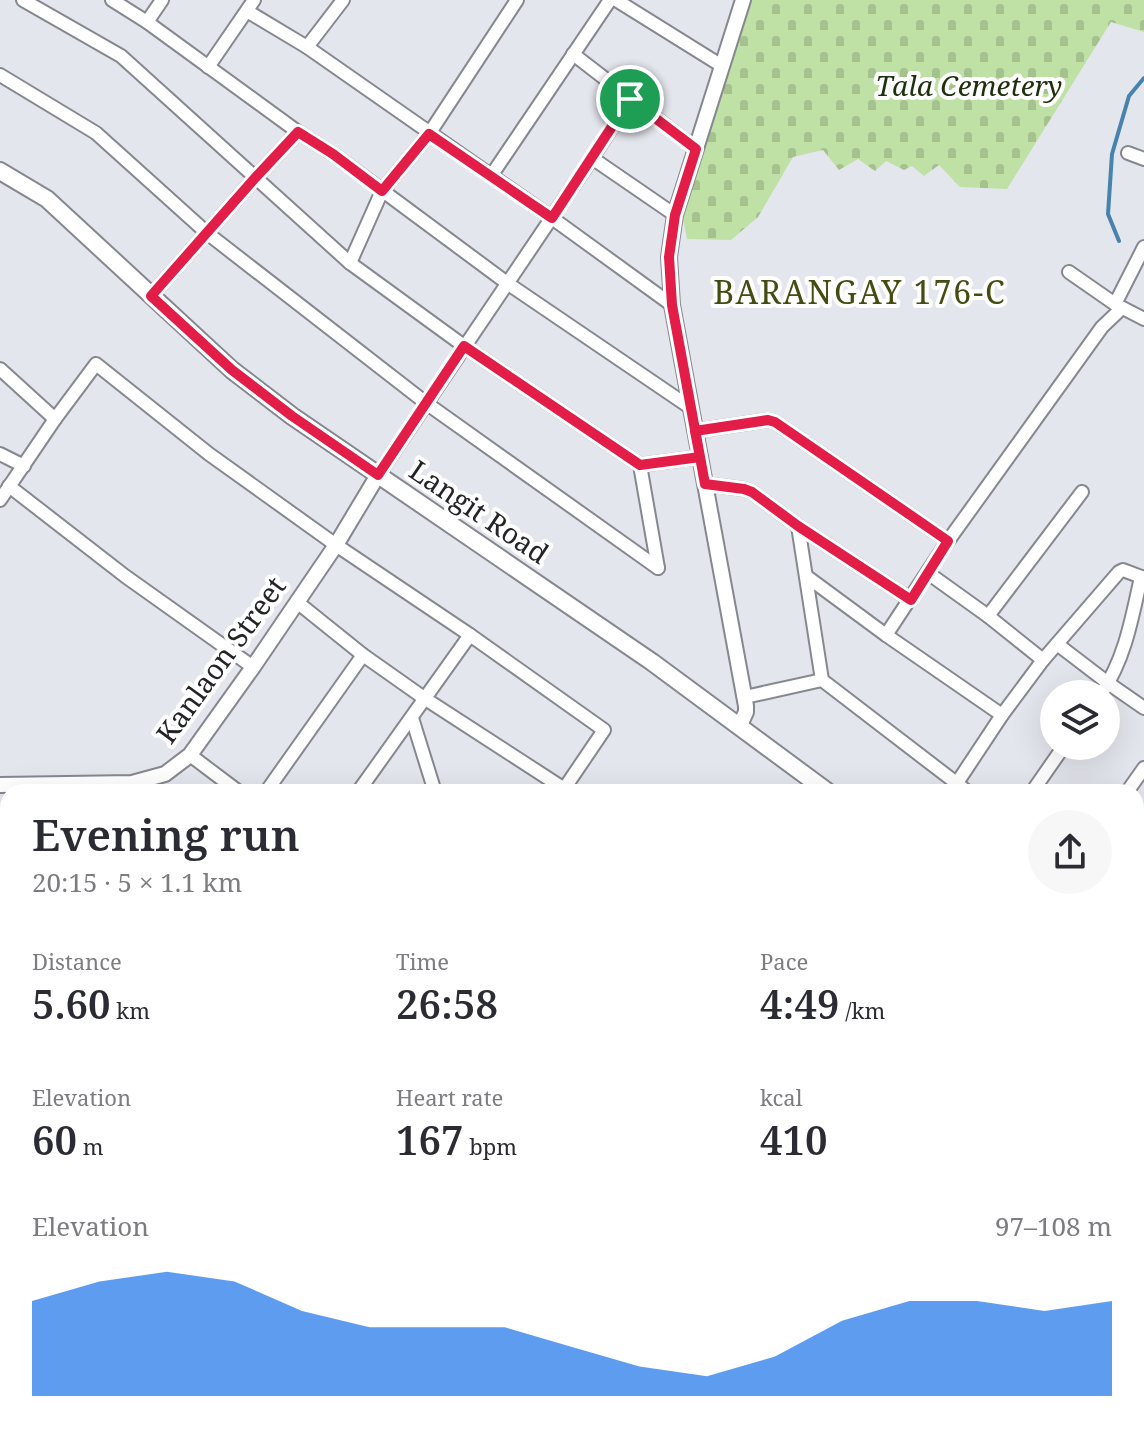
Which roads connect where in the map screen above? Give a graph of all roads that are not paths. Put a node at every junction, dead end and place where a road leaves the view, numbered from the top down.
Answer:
1 (23, 0) edge
2 (112, 0) edge
3 (162, 0) edge
4 (343, 0) edge
5 (517, 0) edge
6 (610, 0) edge
7 (616, 0) edge
8 (743, 0) edge
9 (251, 6) edge
10 (147, 22) junction
11 (307, 47) junction
12 (573, 54) junction
13 (722, 66) junction
14 (208, 67) junction
15 (0, 75) edge
16 (630, 99) junction
17 (298, 132) junction
18 (429, 134) junction
19 (696, 149) junction
20 (1128, 153) dead end
21 (592, 158) junction
22 (1144, 159) edge
23 (0, 171) edge
24 (491, 176) junction
25 (255, 178) junction
26 (382, 191) junction
27 (675, 215) junction
28 (552, 218) junction
29 (207, 233) junction
30 (1144, 247) edge
31 (350, 263) junction
32 (1069, 272) dead end
33 (507, 283) junction
34 (151, 296) junction
35 (672, 305) junction
36 (1118, 306) junction
37 (1144, 319) edge
38 (464, 346) junction
39 (0, 369) edge
40 (426, 403) junction
41 (691, 408) junction
42 (55, 419) junction
43 (695, 431) junction
44 (0, 454) edge
45 (700, 457) junction
46 (640, 465) junction
47 (24, 466) junction
48 (378, 475) junction
49 (705, 484) junction
50 (9, 486) junction
51 (1082, 492) dead end
52 (0, 500) edge
53 (798, 526) junction
54 (948, 541) junction
55 (336, 545) junction
56 (928, 573) junction
57 (806, 576) junction
58 (1143, 577) edge
59 (911, 600) junction
60 (297, 602) junction
61 (988, 616) junction
62 (470, 635) junction
63 (886, 635) junction
64 (1057, 644) junction
65 (363, 655) junction
66 (1043, 660) junction
67 (253, 667) junction
68 (822, 680) junction
69 (1095, 680) edge
70 (1108, 680) edge
71 (745, 697) junction
72 (1120, 697) edge
73 (424, 698) junction
74 (1144, 708) edge
75 (1002, 715) junction
76 (412, 718) junction
77 (740, 725) junction
78 (190, 755) junction
79 (1054, 760) edge
80 (112, 784) edge
81 (228, 784) edge
82 (272, 784) edge
83 (364, 784) edge
84 (433, 784) edge
85 (554, 784) edge
86 (569, 784) edge
87 (817, 784) edge
88 (953, 784) edge
89 (962, 784) edge
90 (1038, 784) edge

1 - 25 street
2 - 10 street
3 - 10 street
4 - 11 street
5 - 18 street
6 - 12 street
7 - 13 street
8 - 13 street
9 - 11 street
9 - 14 street
10 - 14 street
11 - 18 street
12 - 16 street
12 - 24 street
13 - 19 street
14 - 17 street
15 - 29 street
16 - 19 street
16 - 21 street
17 - 25 street
17 - 26 street
18 - 24 street
18 - 26 street
19 - 27 street
20 - 22 street
21 - 27 street
21 - 28 street
23 - 34 main road, Langit Road
24 - 28 street
25 - 29 street
25 - 31 street
26 - 31 street
26 - 33 street
27 - 35 street
28 - 33 street
28 - 35 street
29 - 34 street
29 - 40 street
30 - 36 street
31 - 38 street
32 - 36 street
33 - 38 street
33 - 41 street
34 - 48 main road, Langit Road
35 - 41 street
36 - 37 street
36 - 54 street
38 - 40 street
38 - 46 street
39 - 42 street
40 - 46 street
40 - 48 street
41 - 43 street
42 - 47 street
42 - 55 street
43 - 45 street
43 - 54 street
44 - 47 street
45 - 46 street
45 - 49 street
47 - 50 street
48 - 55 street, Kanlaon Street
48 - 77 main road, Langit Road
49 - 53 street
49 - 71 street
50 - 52 street
50 - 67 street
51 - 61 street
53 - 57 street
53 - 59 street
54 - 56 street
55 - 60 street, Kanlaon Street
55 - 62 street
56 - 59 street
56 - 61 street
57 - 63 street
57 - 68 street
58 - 64 street
58 - 70 street
59 - 63 street
60 - 65 street
60 - 67 street, Kanlaon Street
61 - 66 street
62 - 73 street
62 - 86 street
63 - 75 street
64 - 66 street
64 - 69 street
65 - 73 street
65 - 82 street
66 - 75 street
67 - 78 street, Kanlaon Street
68 - 71 street
68 - 88 street
71 - 77 street
72 - 74 street
73 - 76 street
73 - 85 street
75 - 89 street
76 - 83 street
76 - 84 street
77 - 87 main road, Langit Road
78 - 80 street, Kanlaon Street
78 - 81 street
79 - 90 street

